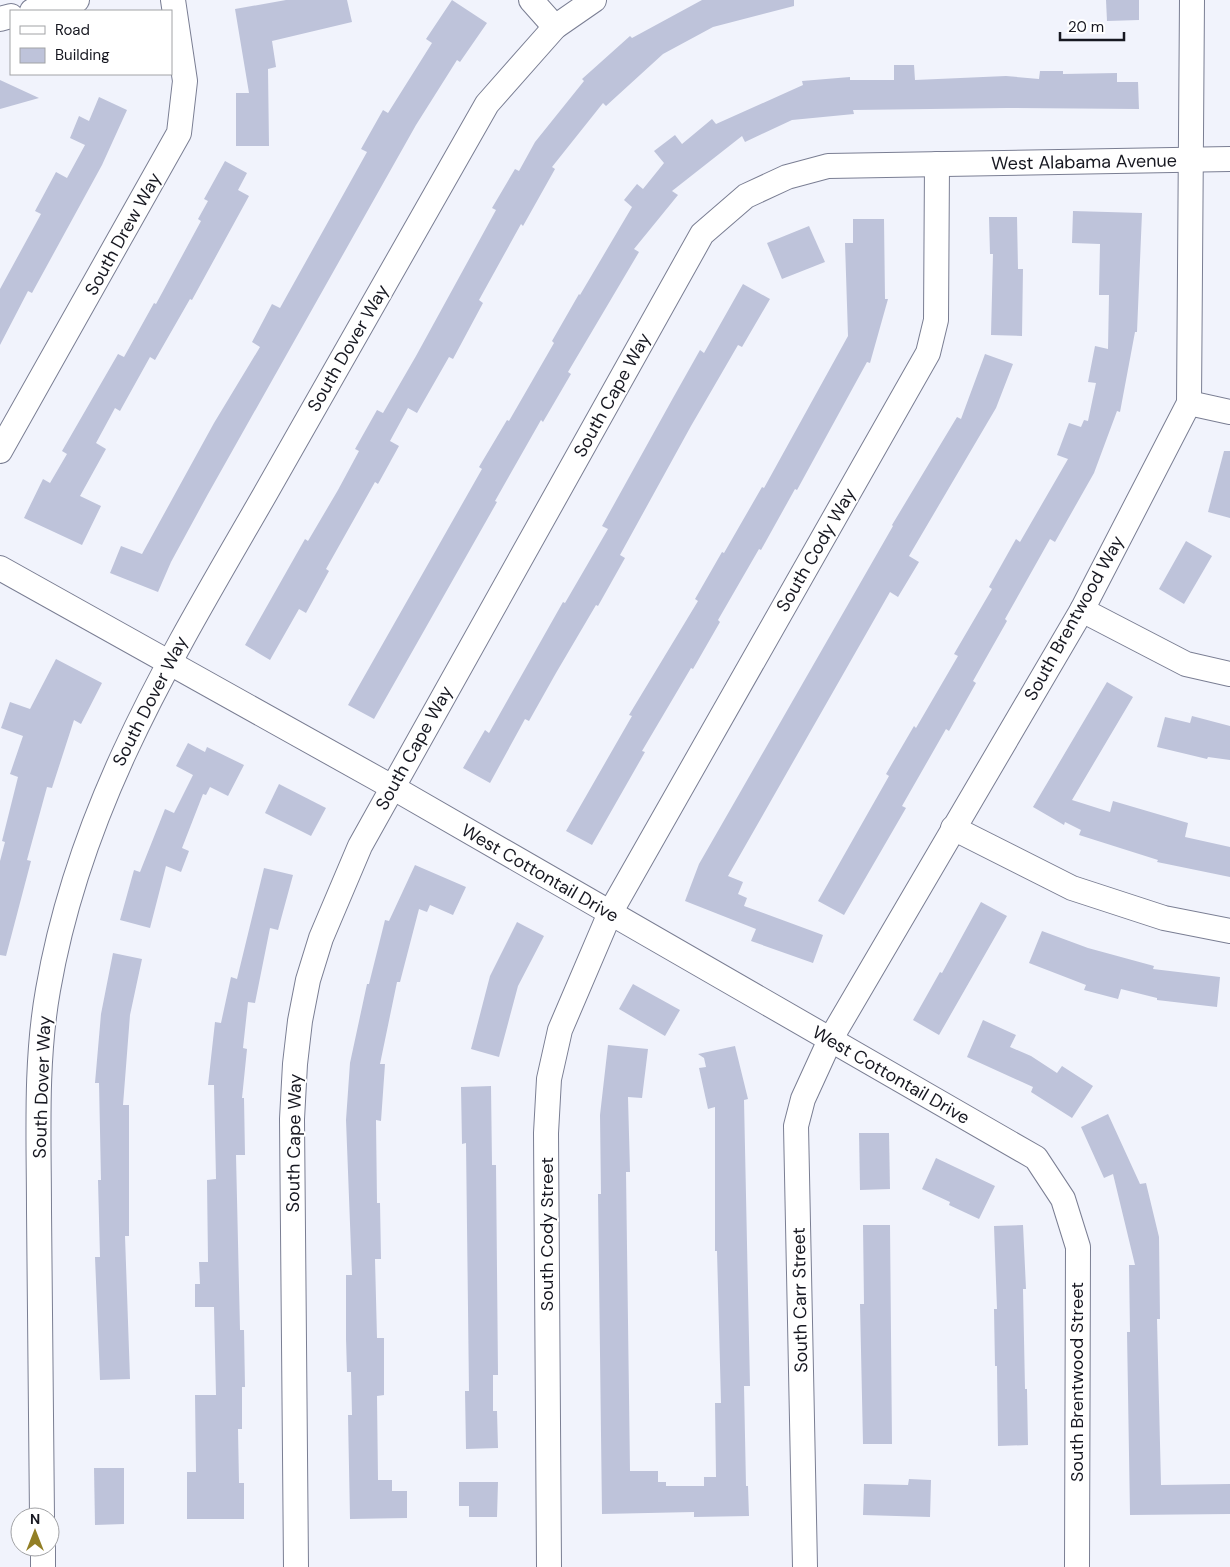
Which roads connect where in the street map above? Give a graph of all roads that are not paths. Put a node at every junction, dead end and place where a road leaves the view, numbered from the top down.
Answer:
1 (78, 0) edge
2 (173, 0) edge
3 (531, 0) edge
4 (594, 0) edge
5 (1192, 0) edge
6 (36, 10) edge
7 (555, 27) junction
8 (1230, 159) edge
9 (1191, 160) junction
10 (937, 164) junction
11 (1189, 404) junction
12 (1230, 412) edge
13 (0, 451) edge
14 (0, 568) edge
15 (1082, 610) junction
16 (168, 662) junction
17 (1230, 674) edge
18 (392, 787) junction
19 (953, 828) junction
20 (610, 913) junction
21 (1230, 931) edge
22 (830, 1040) junction
23 (1063, 1199) joint
24 (42, 1507) edge
25 (296, 1567) edge
26 (549, 1567) edge
27 (805, 1567) edge
28 (1077, 1567) edge

1 - 6 street
2 - 13 street, South Drew Way
3 - 7 street
4 - 7 street, South Dover Way
5 - 9 street
7 - 16 street, South Dover Way
8 - 9 street, West Alabama Avenue
9 - 10 street, West Alabama Avenue
9 - 11 street, South Brentwood Way
10 - 18 street, South Cape Way
10 - 20 street, South Cody Way
11 - 12 street
11 - 15 street, South Brentwood Way
14 - 16 street, West Cottontail Drive
15 - 17 street
15 - 19 street, South Brentwood Way
16 - 18 street, West Cottontail Drive
16 - 24 street, South Dover Way
18 - 20 street, West Cottontail Drive
18 - 25 street, South Cape Way
19 - 21 street
19 - 22 street, South Brentwood Way
20 - 22 street, West Cottontail Drive
20 - 26 street, South Cody Street
22 - 23 street, West Cottontail Drive
22 - 27 street, South Carr Street
23 - 28 street, South Brentwood Street

